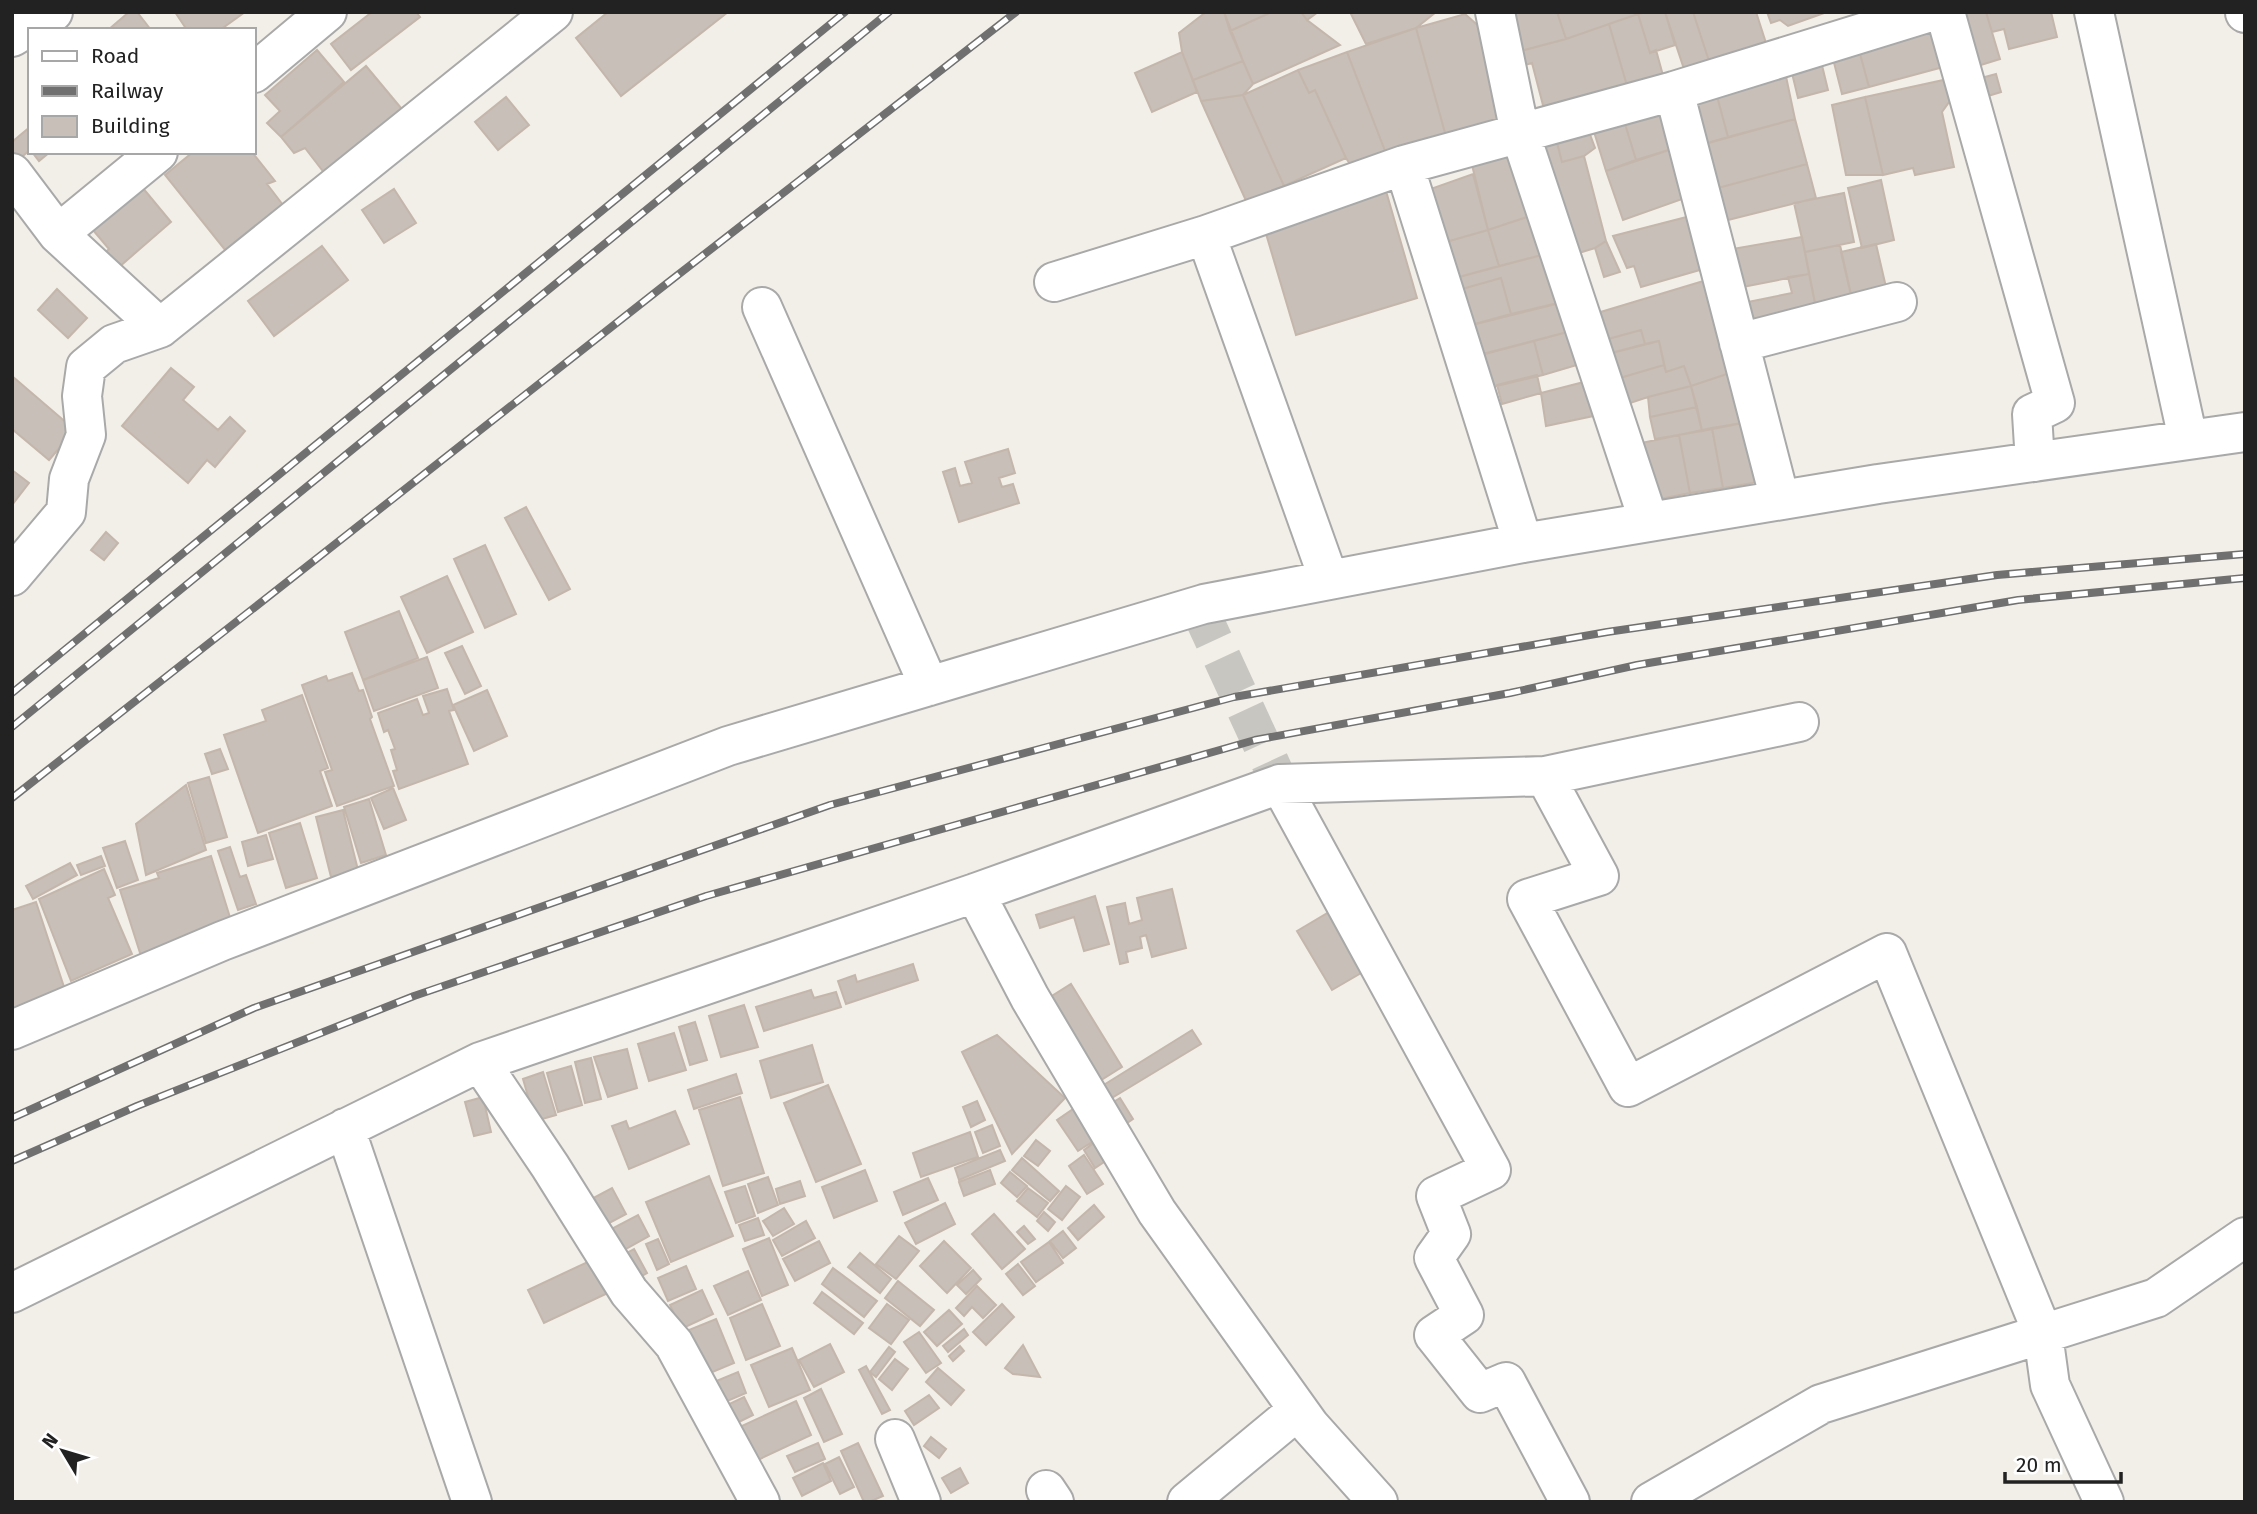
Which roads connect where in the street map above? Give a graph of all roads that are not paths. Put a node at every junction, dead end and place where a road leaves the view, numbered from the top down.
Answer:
1 (53, 12) edge
2 (327, 12) edge
3 (553, 12) edge
4 (1495, 12) edge
5 (1930, 12) edge
6 (1945, 12) edge
7 (2094, 12) edge
8 (12, 37) edge
9 (256, 71) edge
10 (1674, 91) junction
11 (1520, 133) junction
12 (156, 154) edge
13 (1404, 164) junction
14 (12, 173) edge
15 (58, 234) junction
16 (1206, 235) junction
17 (1054, 282) dead end
18 (1897, 302) dead end
19 (762, 307) dead end
20 (160, 328) junction
21 (1740, 343) junction
22 (2245, 432) edge
23 (2188, 439) junction
24 (2035, 462) junction
25 (1780, 500) junction
26 (1649, 522) junction
27 (1523, 543) junction
28 (12, 576) edge
29 (1329, 580) junction
30 (929, 686) junction
31 (1799, 722) dead end
32 (1545, 776) junction
33 (1280, 784) junction
34 (975, 893) junction
35 (12, 1030) edge
36 (480, 1062) junction
37 (345, 1128) junction
38 (2245, 1237) edge
39 (12, 1293) edge
40 (2043, 1334) junction
41 (1298, 1410) junction
42 (895, 1439) dead end
43 (472, 1502) edge
44 (760, 1502) edge
45 (921, 1502) edge
46 (1187, 1502) edge
47 (1378, 1502) edge
48 (1570, 1502) edge
49 (1651, 1502) edge
50 (2104, 1502) edge

1 - 8 street
2 - 9 street
3 - 20 street
4 - 11 street
5 - 10 street
6 - 24 street
7 - 23 street
10 - 11 street
10 - 21 street
11 - 13 street
11 - 26 street
12 - 15 street
13 - 16 street
13 - 27 street
14 - 15 street
15 - 20 street
16 - 17 street
16 - 29 street
18 - 21 street
19 - 30 street
20 - 28 street
21 - 25 street
22 - 23 street
23 - 24 street
24 - 25 street
25 - 26 street
26 - 27 street
27 - 29 street
29 - 30 street
30 - 35 street
31 - 32 street
32 - 33 street
32 - 40 street
33 - 34 street
33 - 48 street
34 - 36 street
34 - 41 street
36 - 37 street
36 - 44 street
37 - 39 street
37 - 43 street
38 - 40 street
40 - 49 street
40 - 50 street
41 - 46 street
41 - 47 street
42 - 45 street

